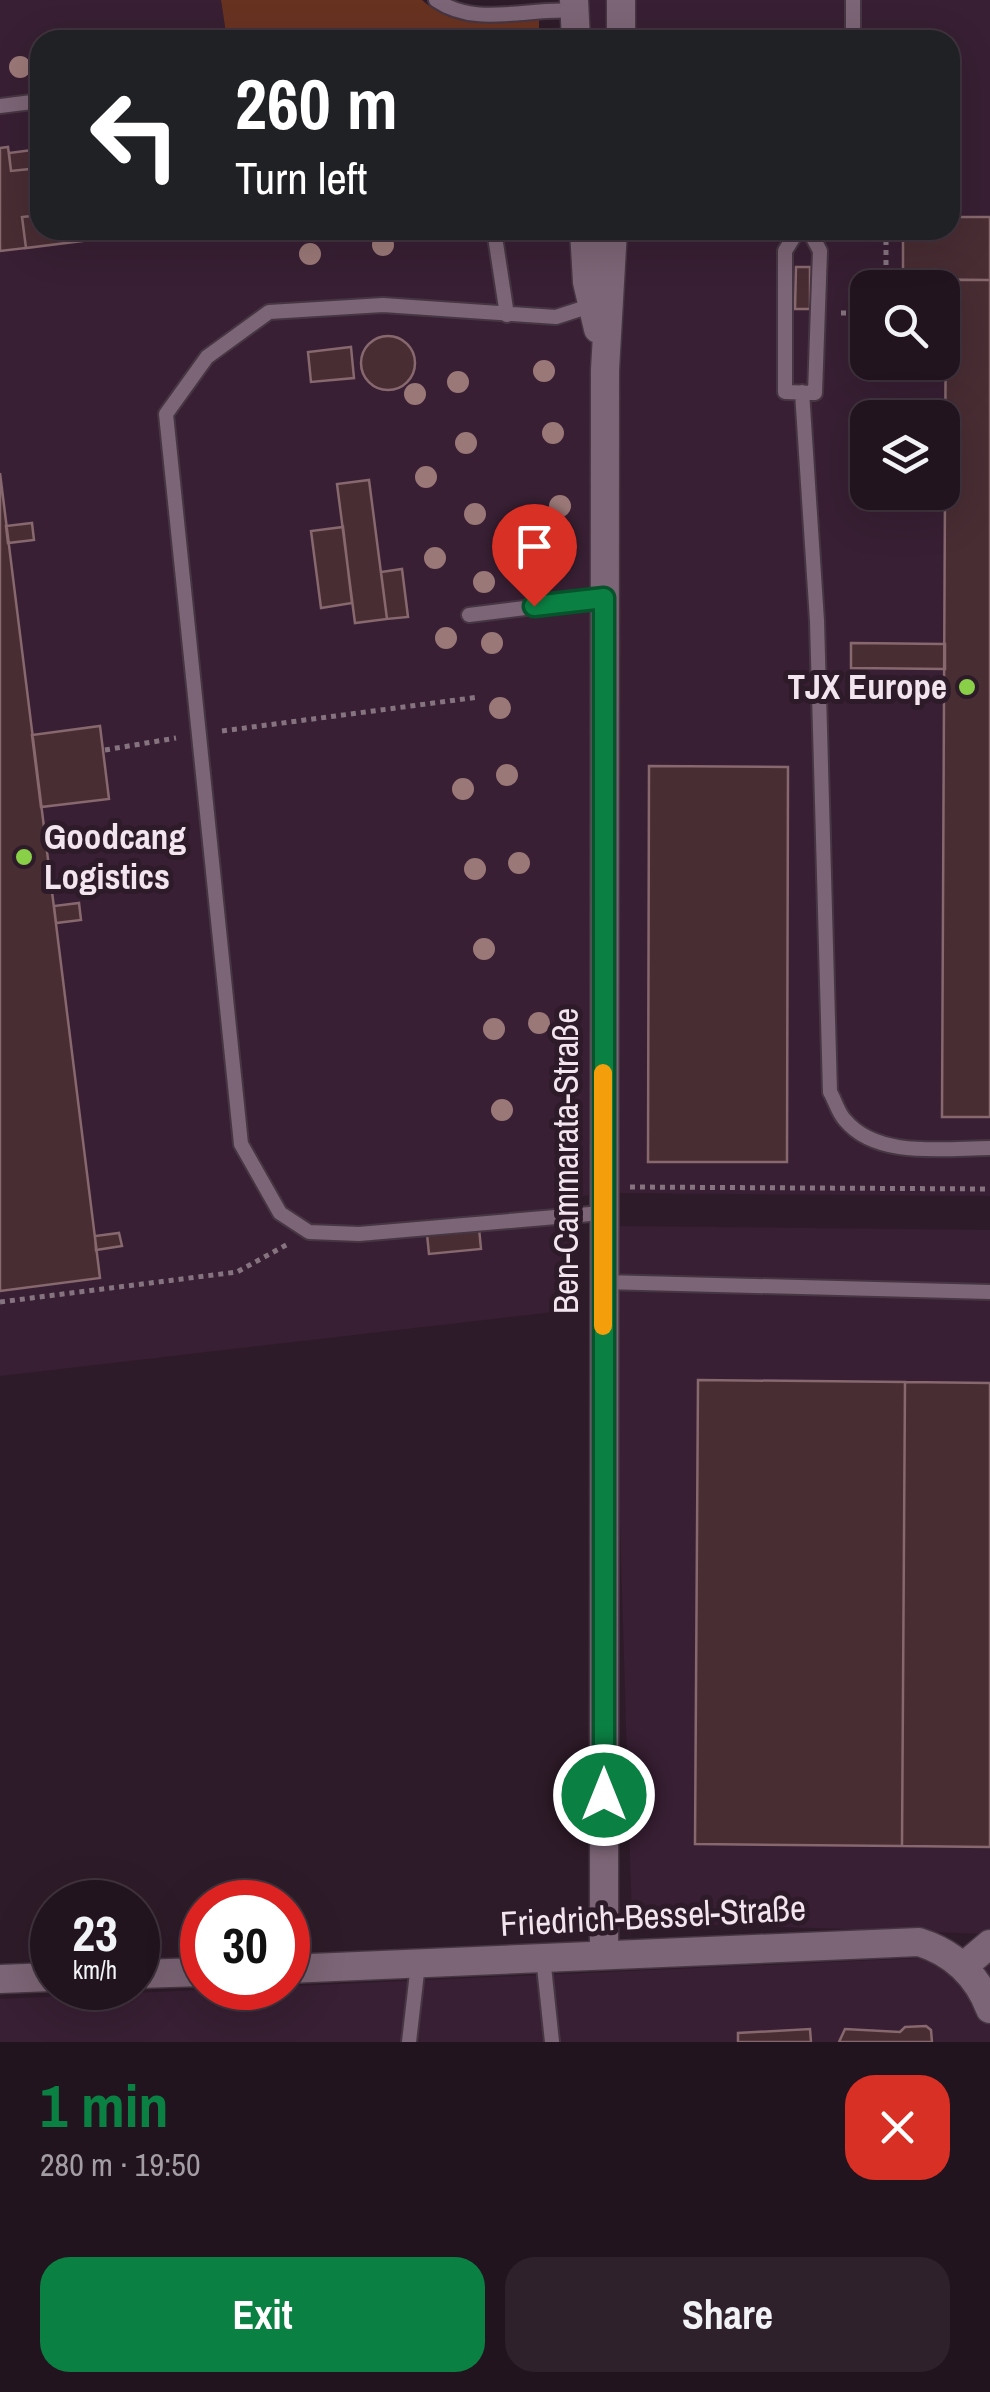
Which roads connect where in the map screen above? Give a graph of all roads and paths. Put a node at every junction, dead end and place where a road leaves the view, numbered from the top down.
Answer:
1 (436, 0) edge
2 (621, 0) edge
3 (853, 0) edge
4 (574, 5) edge
5 (575, 30) edge
6 (620, 30) edge
7 (852, 30) edge
8 (30, 102) edge
9 (0, 106) edge
10 (496, 240) edge
11 (585, 240) edge
12 (612, 240) edge
13 (792, 240) edge
14 (814, 240) edge
15 (886, 240) edge
16 (886, 270) edge
17 (594, 304) junction
18 (507, 315) junction
19 (605, 370) junction
20 (802, 392) junction
21 (604, 598) junction
22 (469, 615) dead end
23 (479, 697) dead end
24 (200, 733) junction
25 (105, 750) dead end
26 (990, 1148) edge
27 (990, 1188) edge
28 (602, 1200) junction
29 (309, 1232) junction
30 (603, 1282) junction
31 (990, 1292) edge
32 (0, 1302) edge
33 (990, 1944) edge
34 (604, 1953) junction
35 (542, 1958) junction
36 (418, 1964) junction
37 (964, 1966) junction
38 (310, 1968) edge
39 (30, 1978) edge
40 (0, 1979) edge
41 (990, 2010) edge
42 (409, 2042) edge
43 (552, 2042) edge

1 - 4 lane
2 - 6 street
3 - 7 lane
4 - 5 street
8 - 9 lane
10 - 18 lane
11 - 17 street, Ben-Cammarata-Straße
12 - 19 street, Ben-Cammarata-Straße
13 - 20 lane
14 - 20 lane
15 - 16 path
17 - 18 lane
17 - 19 street, Ben-Cammarata-Straße
18 - 24 lane
19 - 21 street, Ben-Cammarata-Straße
20 - 26 lane
21 - 22 lane
21 - 28 street, Ben-Cammarata-Straße
23 - 24 path
24 - 25 path
24 - 29 lane
27 - 28 path
28 - 29 lane
28 - 30 street, Ben-Cammarata-Straße
29 - 32 path
30 - 31 lane
30 - 34 street, Ben-Cammarata-Straße
33 - 37 street
34 - 35 street, Friedrich-Bessel-Straße
34 - 37 street, Friedrich-Bessel-Straße
35 - 36 street, Friedrich-Bessel-Straße
35 - 43 lane
36 - 38 street, Friedrich-Bessel-Straße
36 - 42 lane
37 - 41 street
39 - 40 street

